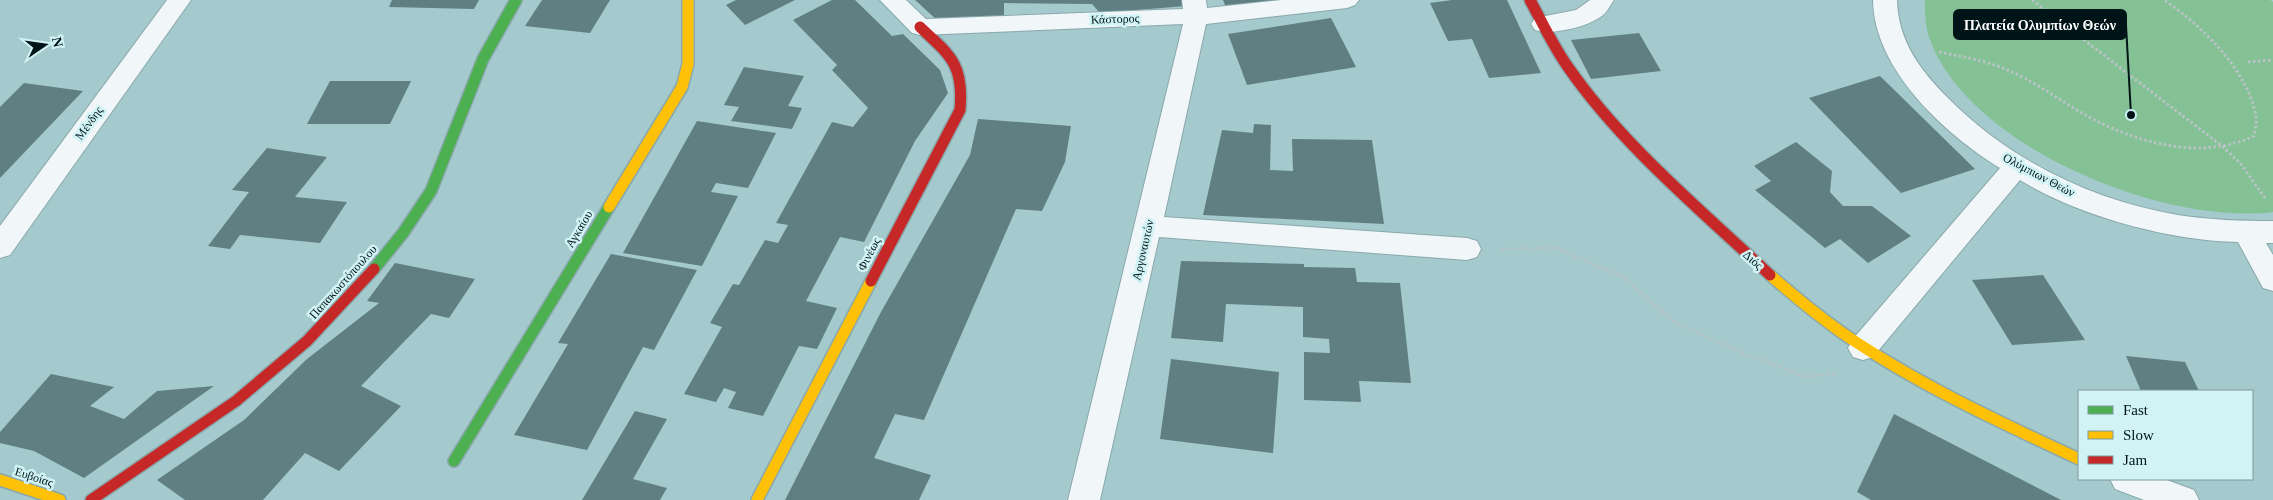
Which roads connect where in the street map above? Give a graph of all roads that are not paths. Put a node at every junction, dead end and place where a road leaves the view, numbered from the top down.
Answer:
1 (179, 0) edge
2 (516, 0) edge
3 (688, 0) edge
4 (892, 0) edge
5 (1347, 0) edge
6 (1530, 0) edge
7 (1602, 0) edge
8 (1885, 0) edge
9 (1195, 8) edge
10 (1543, 24) junction
11 (920, 27) junction
12 (2018, 166) junction
13 (1149, 226) junction
14 (2260, 233) edge
15 (0, 247) edge
16 (1467, 249) road end
17 (2273, 280) edge
18 (1863, 348) junction
19 (2078, 459) edge
20 (454, 461) dead end
21 (0, 480) edge
22 (2129, 480) edge
23 (60, 500) edge
24 (91, 500) edge
25 (757, 500) edge
26 (1084, 500) edge
27 (2183, 500) edge

1 - 15 street, Μένδης
2 - 24 street, Παπακωστόπουλου
3 - 20 street, Αγκαίου
4 - 11 street
5 - 9 street, Κάστορος
6 - 10 street, Διός
7 - 10 street
8 - 12 street, Ολύμπιων Θεών
9 - 11 street, Κάστορος
9 - 13 street, Αργοναυτών
10 - 18 street, Διός
11 - 25 street, Φινέως
12 - 14 street, Ολύμπιων Θεών
12 - 18 street
13 - 16 street
13 - 26 street, Αργοναυτών
14 - 17 street
18 - 19 street, Διός
21 - 23 street, Ευβοίας
22 - 27 street

